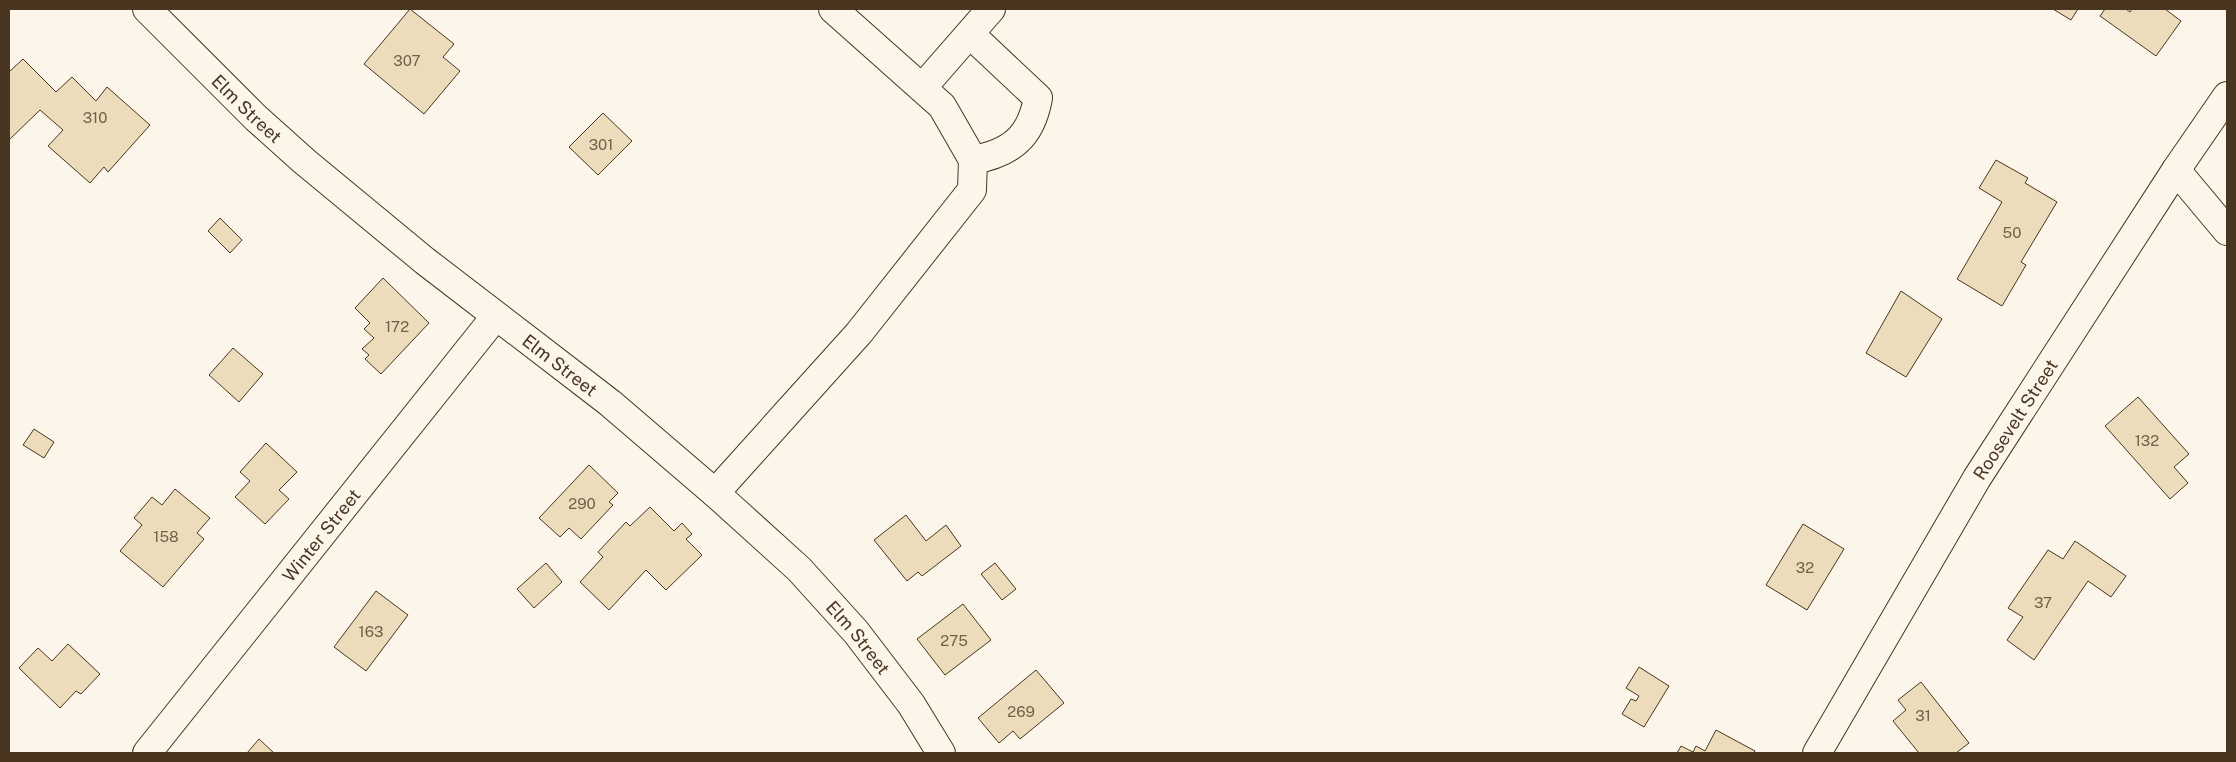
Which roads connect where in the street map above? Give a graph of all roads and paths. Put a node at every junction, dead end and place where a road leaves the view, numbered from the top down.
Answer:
1 (146, 9) edge
2 (832, 9) edge
3 (991, 9) edge
4 (970, 34) junction
5 (922, 88) junction
6 (2227, 96) edge
7 (973, 160) junction
8 (2176, 170) junction
9 (2227, 231) edge
10 (496, 317) junction
11 (715, 493) junction
12 (147, 753) edge
13 (941, 753) edge
14 (1816, 753) edge

1 - 10 street, Elm Street
2 - 5 street
3 - 4 street
4 - 5 street
4 - 7 street
5 - 7 street
6 - 8 street, Roosevelt Street
7 - 11 street
8 - 9 street
8 - 14 street, Roosevelt Street
10 - 11 street, Elm Street
10 - 12 street, Winter Street
11 - 13 street, Elm Street

